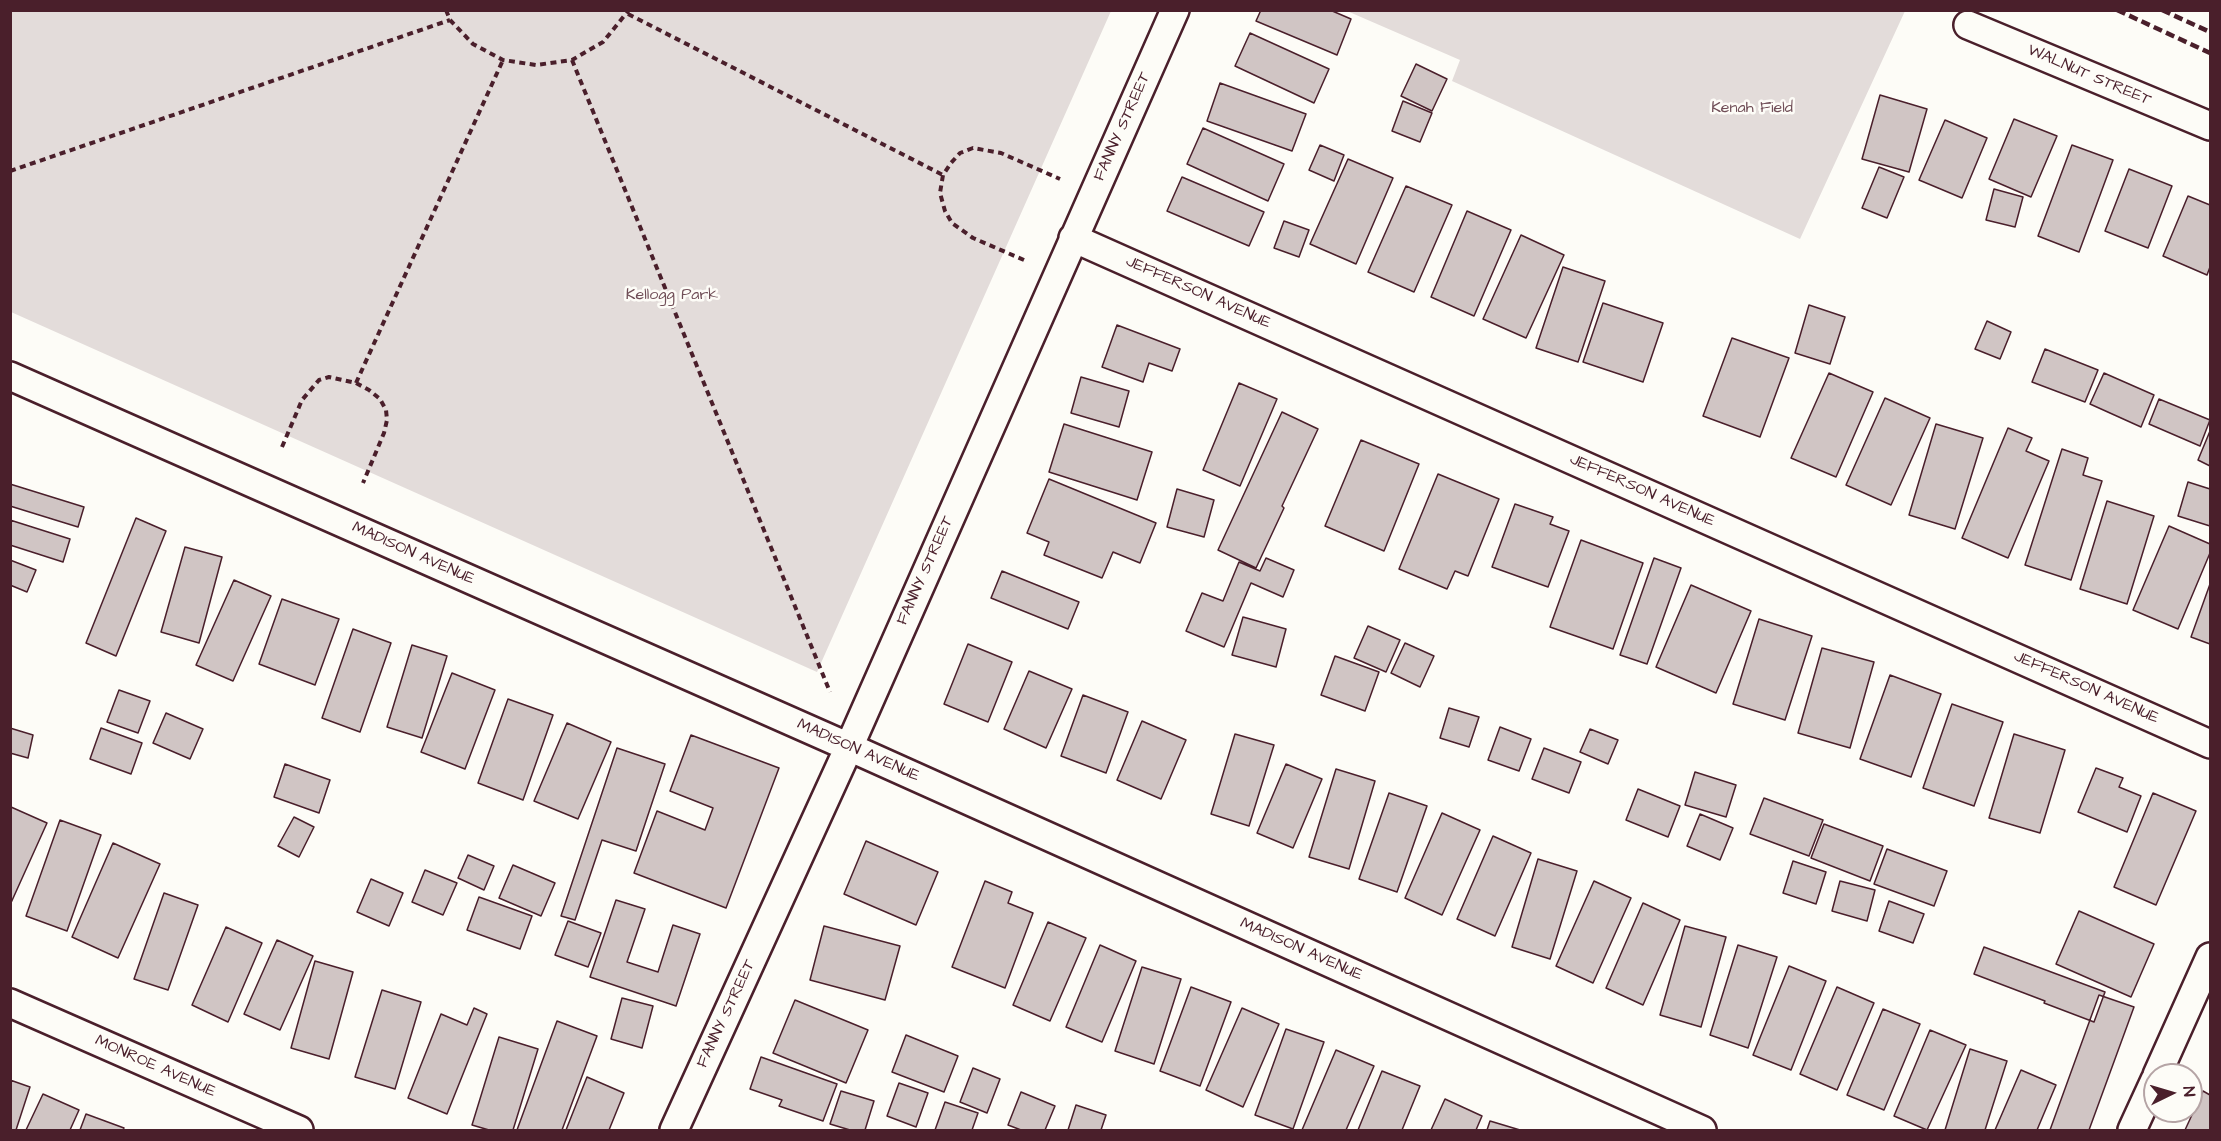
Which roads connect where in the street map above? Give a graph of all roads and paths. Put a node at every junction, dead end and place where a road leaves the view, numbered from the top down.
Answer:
1 (446, 10) edge
2 (1175, 10) edge
3 (628, 12) edge
4 (450, 20) junction
5 (1968, 25) dead end
6 (503, 60) junction
7 (572, 60) junction
8 (2211, 126) edge
9 (10, 171) edge
10 (943, 175) junction
11 (1060, 179) dead end
12 (1073, 238) junction
13 (1024, 260) dead end
14 (10, 376) edge
15 (356, 383) junction
16 (282, 447) dead end
17 (363, 483) dead end
18 (830, 692) dead end
19 (2211, 744) edge
20 (849, 747) junction
21 (2211, 957) edge
22 (10, 1003) edge
23 (2162, 1063) edge
24 (2143, 1107) edge
25 (299, 1131) edge
26 (674, 1131) edge
27 (1702, 1131) edge
28 (2132, 1131) edge

1 - 4 path
2 - 12 street, FANNY STREET
3 - 7 path
3 - 10 path
4 - 6 path
4 - 9 path
5 - 8 street, WALNUT STREET
6 - 7 path
6 - 15 path
7 - 18 path
10 - 11 path
10 - 13 path
12 - 19 street, JEFFERSON AVENUE
12 - 20 street, FANNY STREET
14 - 20 street, MADISON AVENUE
15 - 16 path
15 - 17 path
20 - 26 street, FANNY STREET
20 - 27 street, MADISON AVENUE
21 - 23 street
22 - 25 street, MONROE AVENUE
24 - 28 street

